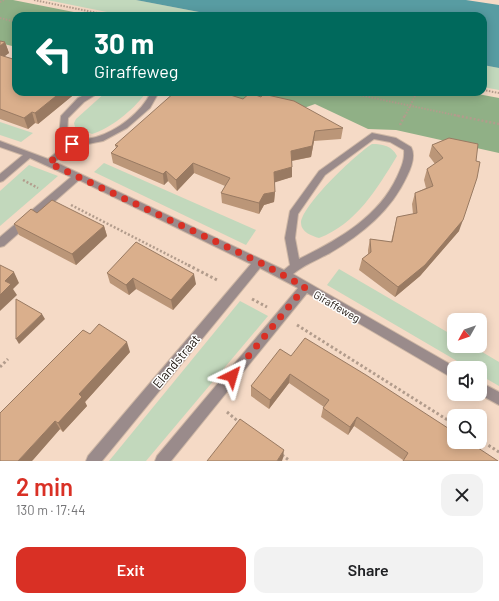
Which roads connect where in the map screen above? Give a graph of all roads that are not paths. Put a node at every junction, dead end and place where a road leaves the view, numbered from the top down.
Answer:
1 (88, 96) edge
2 (154, 96) edge
3 (0, 144) edge
4 (72, 144) junction
5 (29, 154) junction
6 (49, 163) junction
7 (78, 176) junction
8 (0, 179) edge
9 (0, 243) edge
10 (259, 262) junction
11 (295, 265) junction
12 (285, 275) junction
13 (305, 287) junction
14 (447, 369) edge
15 (487, 392) edge
16 (499, 399) edge
17 (92, 461) edge
18 (162, 461) edge

1 - 4 street
2 - 4 street
3 - 5 street, Giraffeweg
4 - 6 street
5 - 6 street, Giraffeweg
5 - 8 street
6 - 7 street, Giraffeweg
7 - 9 street
7 - 10 street, Giraffeweg
10 - 12 street, Giraffeweg
10 - 17 street, Elandstraat
11 - 11 street
11 - 12 street
12 - 13 street, Giraffeweg
13 - 14 street, Giraffeweg
13 - 18 street
15 - 16 street

